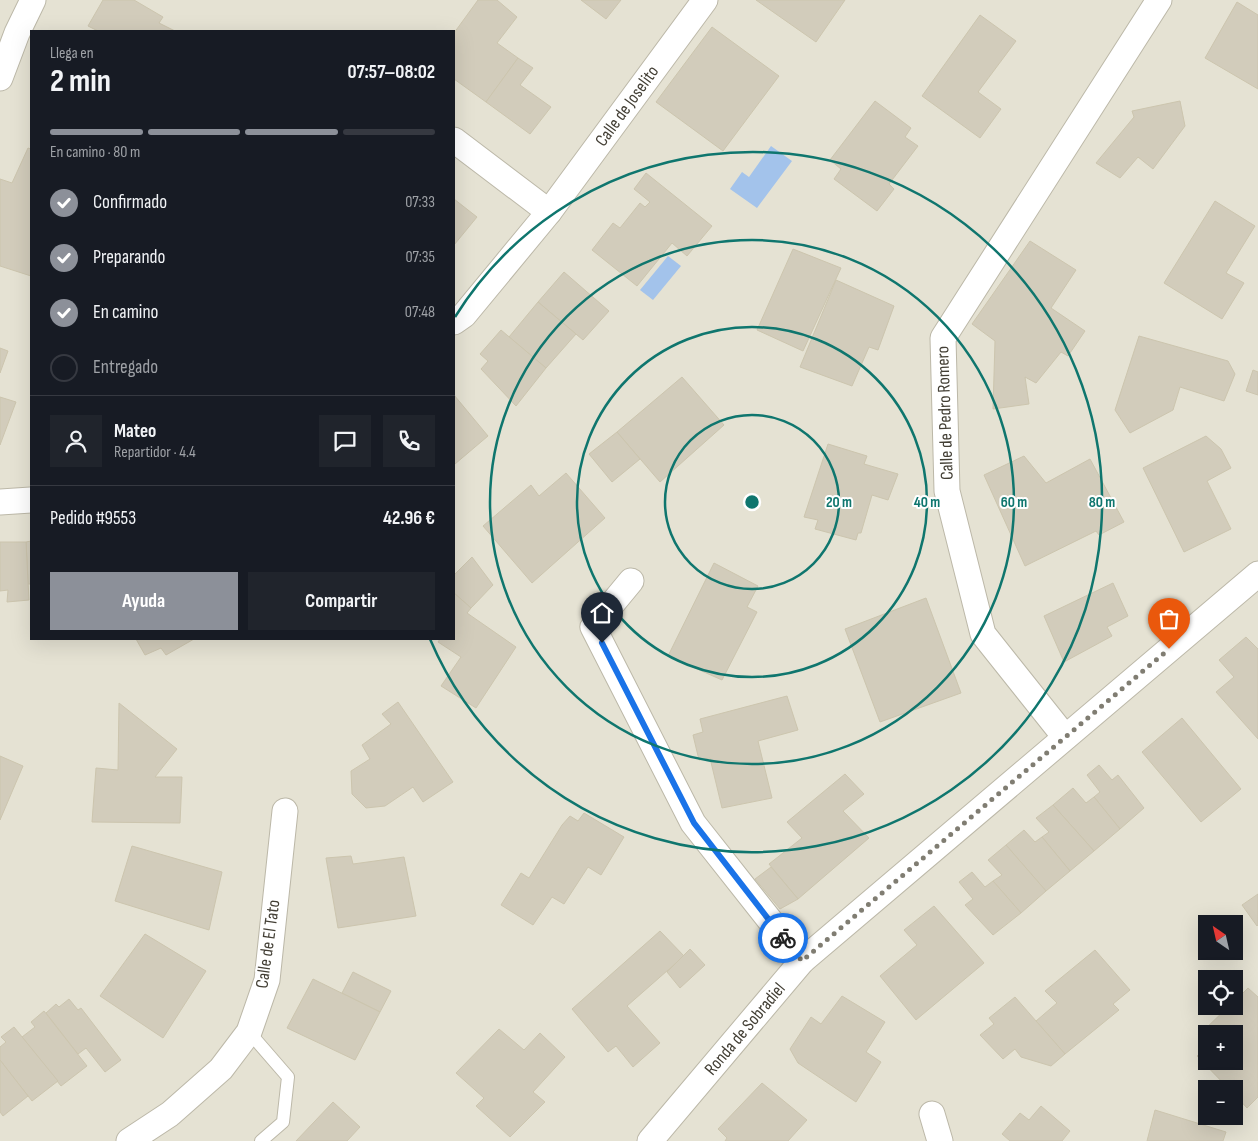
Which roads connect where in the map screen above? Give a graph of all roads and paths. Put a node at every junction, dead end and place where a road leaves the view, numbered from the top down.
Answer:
1 (33, 0) edge
2 (705, 0) edge
3 (1159, 0) edge
4 (0, 78) edge
5 (455, 141) edge
6 (549, 212) junction
7 (455, 321) edge
8 (30, 500) edge
9 (0, 502) edge
10 (1258, 574) edge
11 (631, 581) dead end
12 (1064, 737) junction
13 (285, 810) dead end
14 (802, 961) junction
15 (249, 1032) junction
16 (932, 1114) dead end
17 (129, 1141) edge
18 (261, 1141) edge
19 (650, 1141) edge
20 (940, 1141) edge

1 - 4 street
2 - 6 street, Calle de Joselito
3 - 12 street, Calle de Pedro Romero
5 - 6 street
6 - 7 street, Calle de Joselito
8 - 9 street
10 - 12 street, Ronda de Sobradiel
11 - 14 street
12 - 14 street, Ronda de Sobradiel
13 - 15 street, Calle de El Tato
14 - 19 street, Ronda de Sobradiel
15 - 17 street, Calle de El Tato
15 - 18 lane
16 - 20 street

